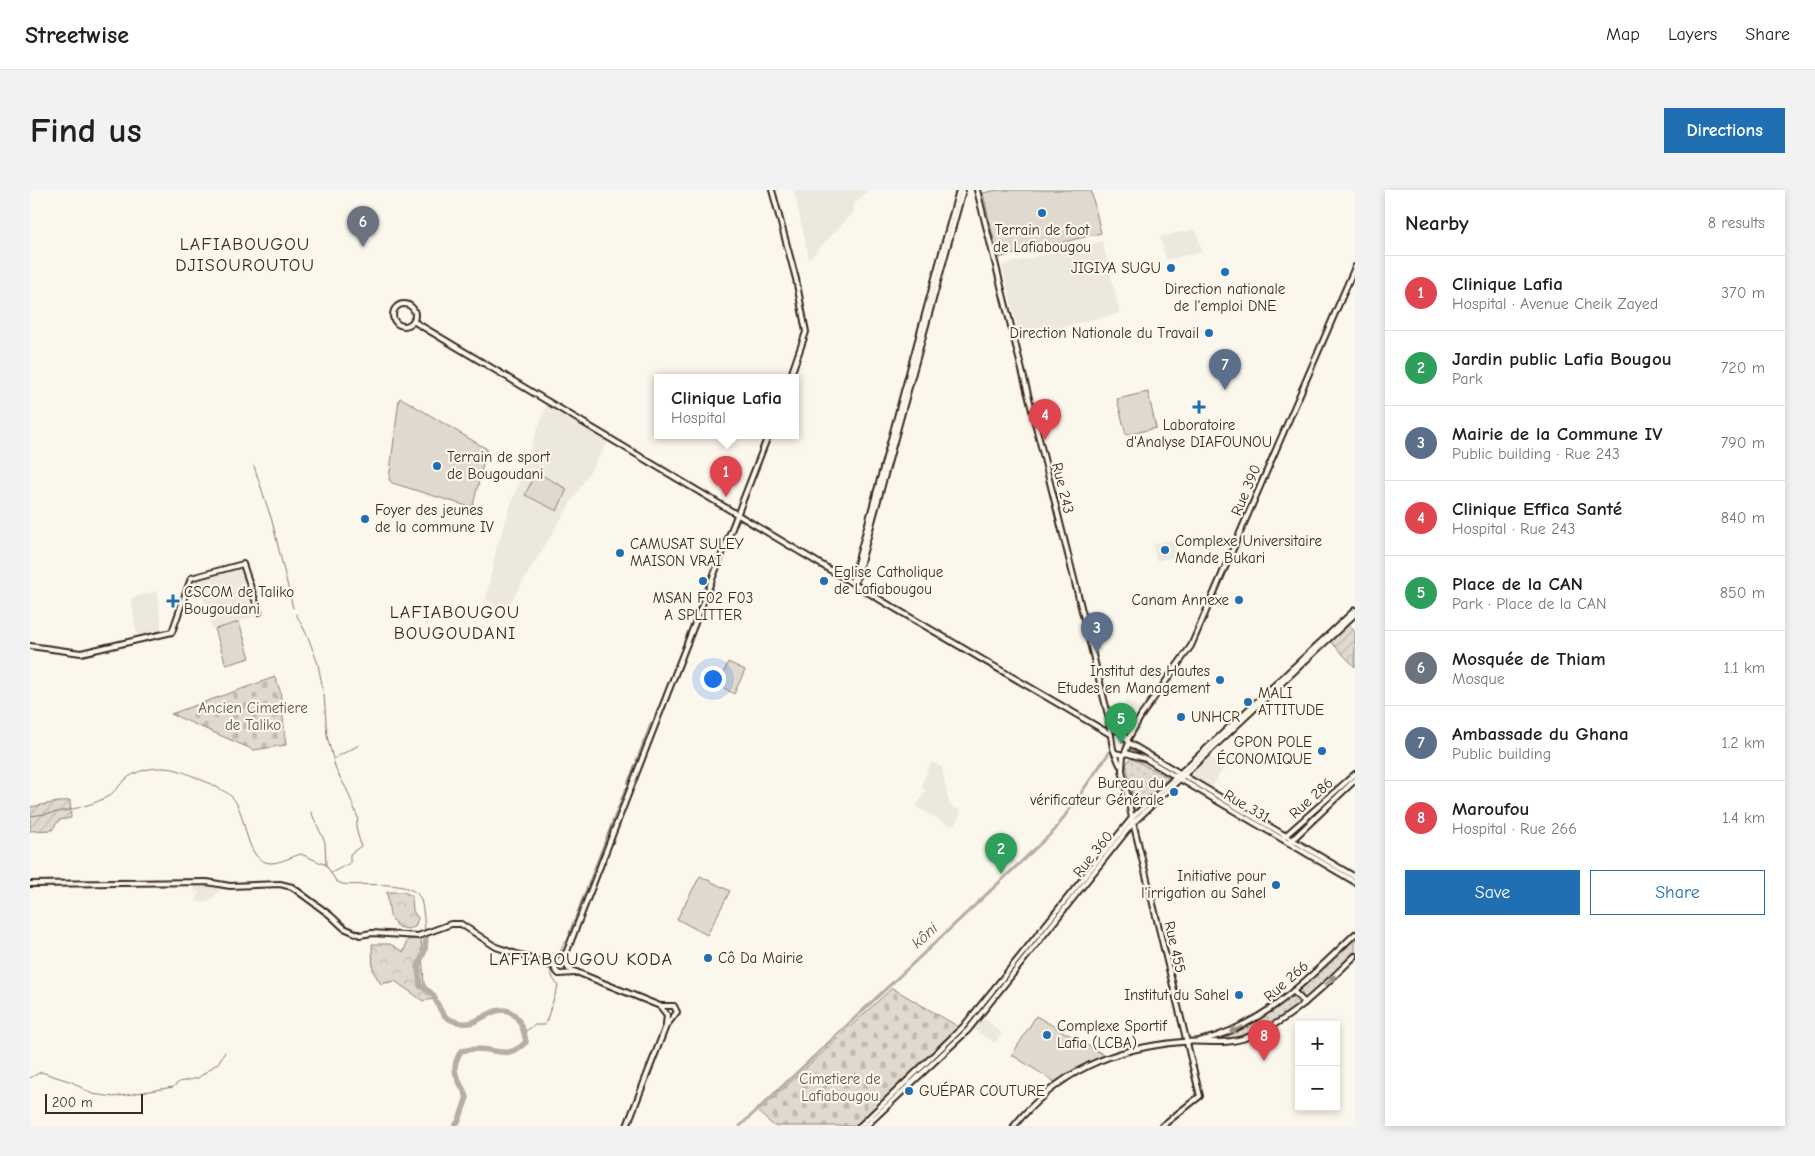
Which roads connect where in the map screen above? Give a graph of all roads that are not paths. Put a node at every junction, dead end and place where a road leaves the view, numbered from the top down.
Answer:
1 (772, 190) edge
2 (959, 190) edge
3 (963, 190) edge
4 (978, 190) edge
5 (1355, 267) edge
6 (413, 321) junction
7 (791, 374) edge
8 (767, 439) edge
9 (738, 515) junction
10 (854, 583) junction
11 (1355, 610) edge
12 (259, 612) dead end
13 (1355, 614) edge
14 (30, 646) edge
15 (1109, 719) junction
16 (1136, 724) junction
17 (1117, 730) junction
18 (1103, 731) junction
19 (1123, 732) junction
20 (1111, 733) junction
21 (1111, 740) junction
22 (1128, 741) junction
23 (1114, 752) junction
24 (1124, 754) junction
25 (1122, 770) junction
26 (1355, 774) edge
27 (1179, 777) junction
28 (1355, 780) edge
29 (1133, 821) junction
30 (1283, 838) junction
31 (1290, 842) junction
32 (1355, 877) edge
33 (1355, 882) edge
34 (30, 884) edge
35 (1355, 934) edge
36 (567, 952) junction
37 (1355, 956) edge
38 (556, 965) junction
39 (566, 965) junction
40 (563, 973) junction
41 (575, 973) junction
42 (1294, 990) junction
43 (1305, 1003) junction
44 (660, 1006) junction
45 (672, 1006) junction
46 (667, 1013) junction
47 (672, 1017) junction
48 (666, 1026) junction
49 (1185, 1042) junction
50 (1195, 1042) junction
51 (627, 1126) edge
52 (860, 1126) edge
53 (866, 1126) edge
54 (1014, 1126) edge
55 (1163, 1126) edge

1 - 7 street
2 - 10 street
3 - 10 street
4 - 15 street, Rue 243
5 - 16 street, Rue 390
6 - 6 street
6 - 9 street
8 - 9 street
9 - 10 street
9 - 36 street
10 - 18 street
11 - 27 street
12 - 14 street
13 - 27 street, Rue 360
15 - 17 street, Rue 243
15 - 20 street
16 - 19 street
16 - 22 street, Rue 390
17 - 19 street
17 - 20 street
18 - 20 street
18 - 21 street
19 - 22 street
20 - 21 street
21 - 23 street
22 - 24 street
22 - 27 street, Rue 331
23 - 24 street
23 - 25 street
24 - 25 street, Rue 455
24 - 27 street, Rue 331
25 - 29 street, Rue 455
26 - 30 street, Rue 286
27 - 29 street, Rue 360
27 - 30 street, Rue 331
28 - 31 street
29 - 49 street, Rue 455
29 - 52 street, Rue 360
29 - 53 street, Rue 360
30 - 31 street, Rue 331
31 - 32 street, Rue 331
31 - 33 street, Rue 331
34 - 38 street
35 - 42 street, Rue 266
36 - 38 street
36 - 39 street
43 -> 37 street, Rue 266
38 - 39 street
38 - 40 street
39 - 40 street
39 - 41 street
40 - 41 street
41 - 44 street
42 - 43 street
42 -> 50 street, Rue 266
43 - 50 street, Rue 266
44 - 45 street
44 - 46 street
45 - 46 street
45 - 47 street
46 - 47 street
46 - 48 street
47 - 48 street
48 - 51 street
49 - 50 street, Rue 266
49 - 54 street, Rue 266
49 - 55 street, Rue 455

